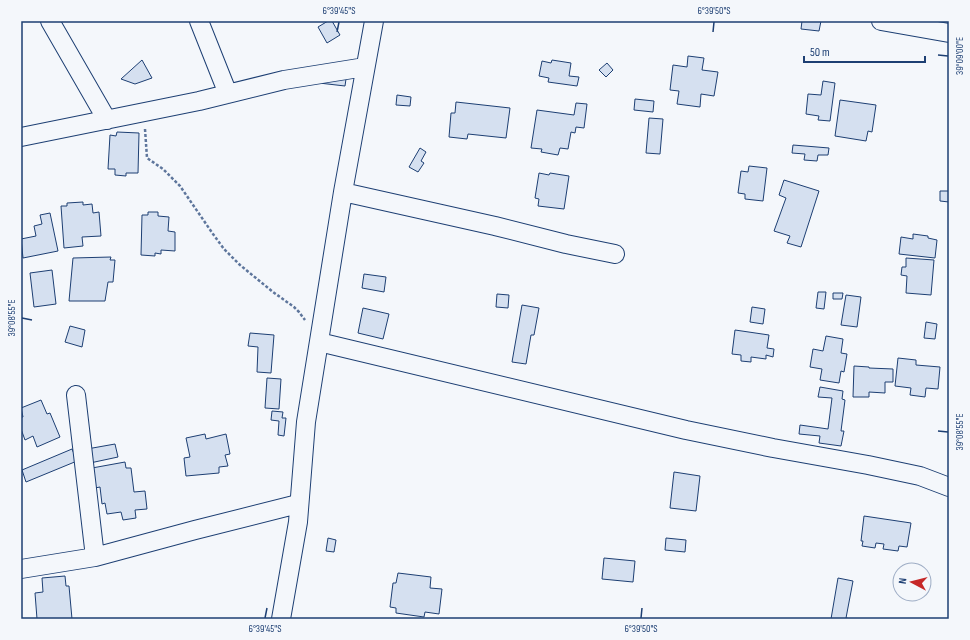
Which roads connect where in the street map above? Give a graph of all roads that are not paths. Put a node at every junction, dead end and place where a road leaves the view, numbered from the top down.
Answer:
1 (50, 21) edge
2 (199, 21) edge
3 (374, 21) edge
4 (881, 21) edge
5 (949, 33) edge
6 (366, 67) junction
7 (228, 94) junction
8 (107, 120) junction
9 (21, 137) edge
10 (343, 192) junction
11 (615, 254) dead end
12 (319, 342) junction
13 (76, 395) dead end
14 (949, 487) edge
15 (298, 504) junction
16 (94, 557) junction
17 (21, 569) edge
18 (282, 619) edge

1 - 8 street
2 - 7 street
3 - 6 street
4 - 5 street
6 - 7 street
6 - 10 street
7 - 8 street
8 - 9 street
10 - 11 street
10 - 12 street
12 - 14 street
12 - 15 street
13 - 16 street
15 - 16 street
15 - 18 street
16 - 17 street

